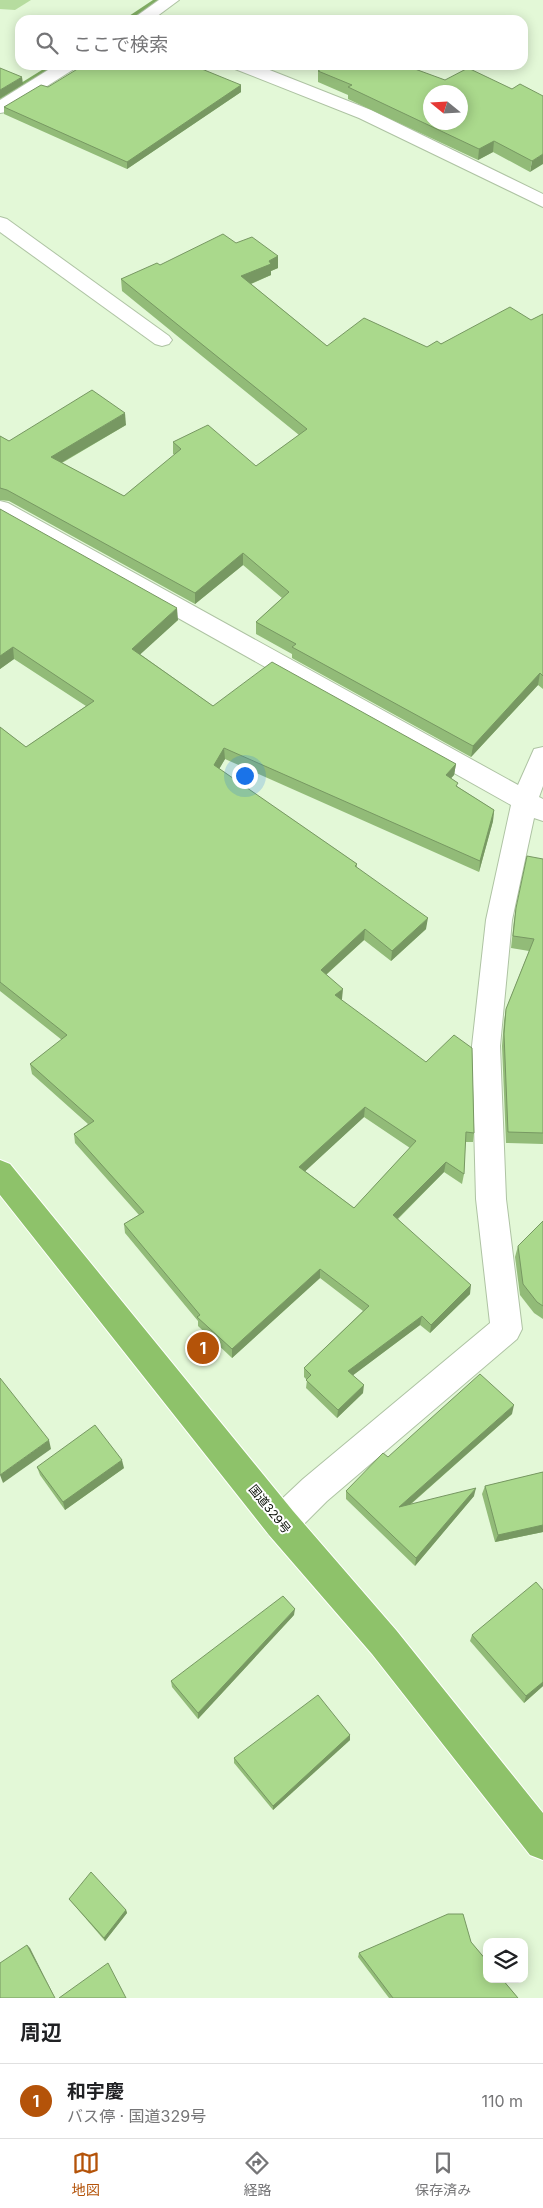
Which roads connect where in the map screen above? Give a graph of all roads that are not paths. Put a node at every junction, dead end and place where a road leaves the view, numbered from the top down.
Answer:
1 (171, 0) edge
2 (148, 15) edge
3 (60, 70) edge
4 (255, 70) edge
5 (0, 108) edge
6 (543, 201) edge
7 (0, 222) edge
8 (162, 340) dead end
9 (0, 508) edge
10 (543, 756) edge
11 (534, 805) edge
12 (0, 1172) edge
13 (281, 1523) junction
14 (543, 1842) edge

1 - 2 street
3 - 5 street
4 - 6 street
7 - 8 street
9 - 11 street
10 - 11 street
11 - 13 street
12 - 13 highway, 国道329号
13 - 14 highway, 国道329号

